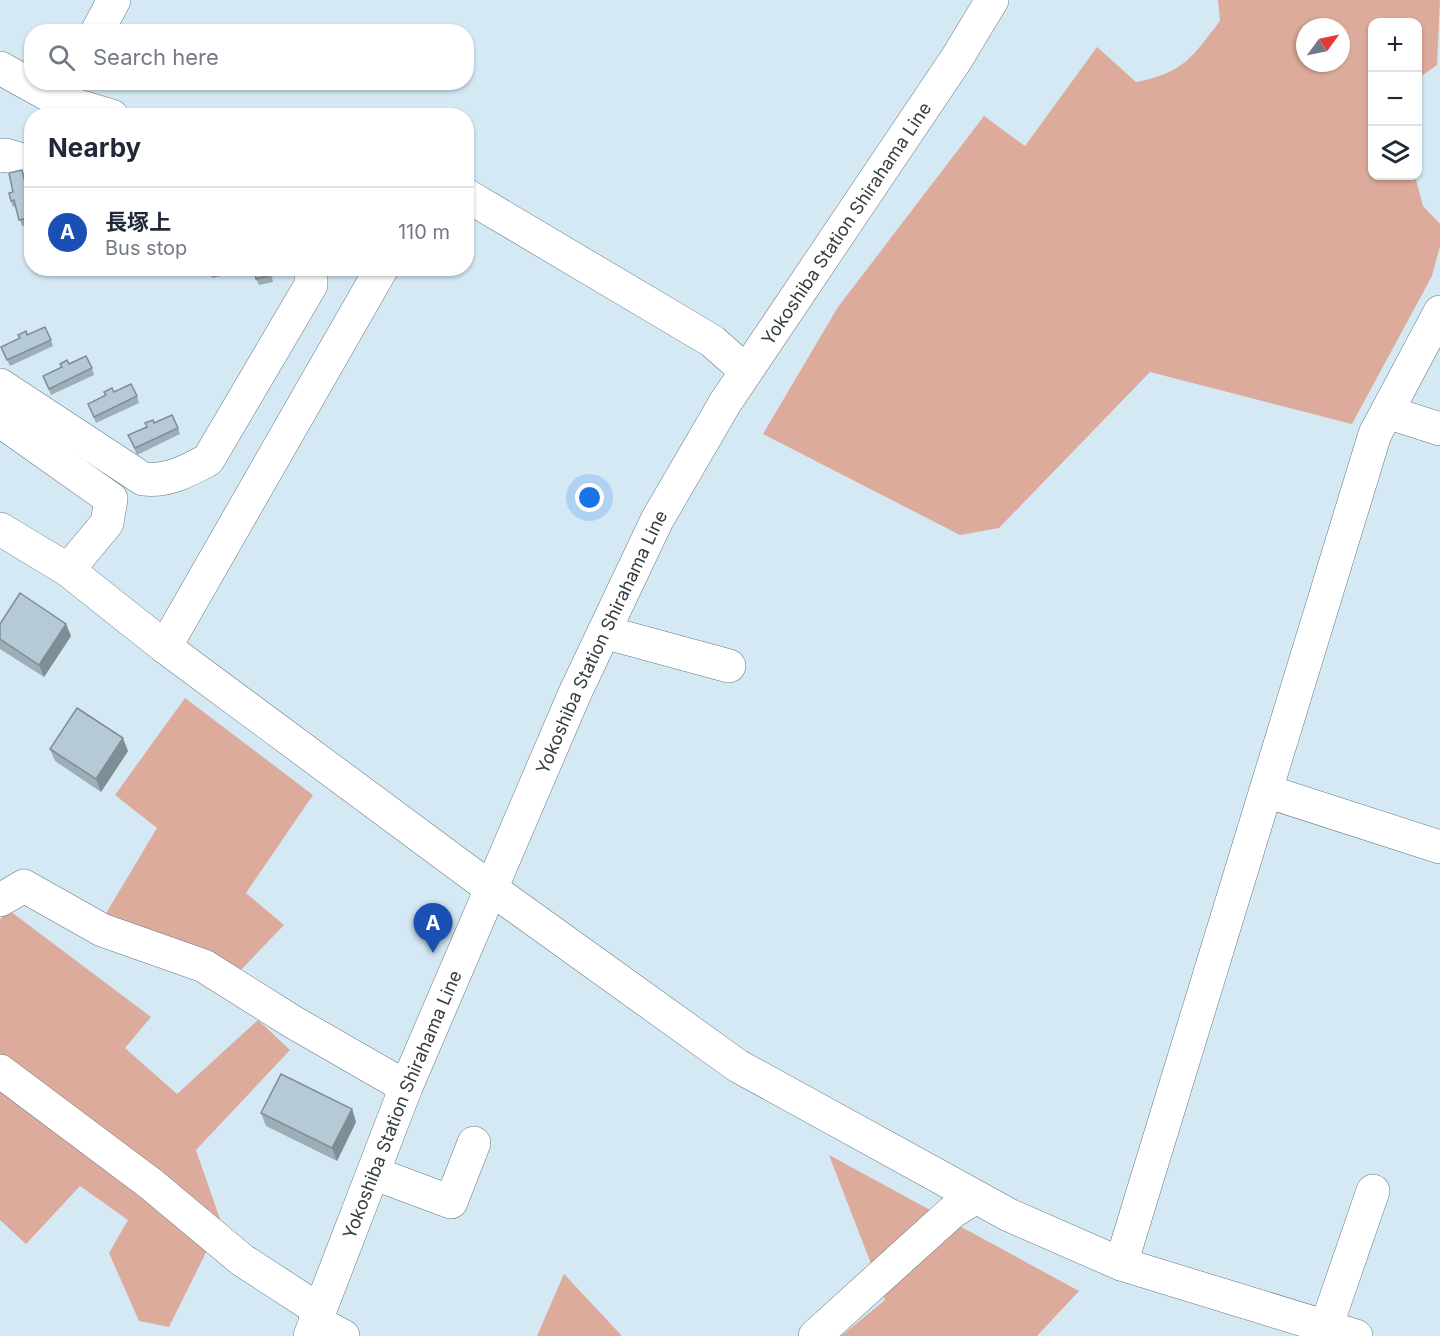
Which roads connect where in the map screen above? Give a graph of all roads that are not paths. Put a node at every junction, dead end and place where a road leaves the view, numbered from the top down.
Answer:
1 (114, 0) edge
2 (992, 0) edge
3 (101, 24) edge
4 (0, 68) edge
5 (24, 77) edge
6 (63, 91) edge
7 (96, 108) edge
8 (0, 156) edge
9 (24, 161) edge
10 (474, 200) edge
11 (311, 276) edge
12 (377, 276) edge
13 (1440, 312) edge
14 (746, 370) junction
15 (0, 385) edge
16 (1387, 412) junction
17 (0, 417) edge
18 (1440, 429) edge
19 (0, 529) edge
20 (68, 570) junction
21 (604, 632) junction
22 (165, 647) junction
23 (729, 666) dead end
24 (1266, 791) junction
25 (1440, 847) edge
26 (493, 890) junction
27 (0, 900) edge
28 (0, 1071) edge
29 (406, 1087) junction
30 (474, 1143) dead end
31 (373, 1173) junction
32 (1373, 1191) dead end
33 (976, 1197) junction
34 (1121, 1264) junction
35 (322, 1326) edge
36 (1341, 1331) edge
37 (815, 1336) edge

1 - 3 street
2 - 14 street, Yokoshiba Station Shirahama Line
4 - 5 street
6 - 7 street
8 - 9 street
10 - 14 street
11 - 15 street
12 - 22 street
13 - 16 street
14 - 21 street, Yokoshiba Station Shirahama Line
16 - 18 street
16 - 24 street
17 - 20 street
19 - 20 street
20 - 22 street
21 - 23 street
21 - 26 street, Yokoshiba Station Shirahama Line
22 - 26 street
24 - 25 street
24 - 34 street
26 - 29 street, Yokoshiba Station Shirahama Line
26 - 33 street
27 - 29 street
28 - 35 street
29 - 31 street, Yokoshiba Station Shirahama Line
30 - 31 street
31 - 35 street, Yokoshiba Station Shirahama Line
32 - 36 street
33 - 34 street
33 - 37 street
34 - 36 street

